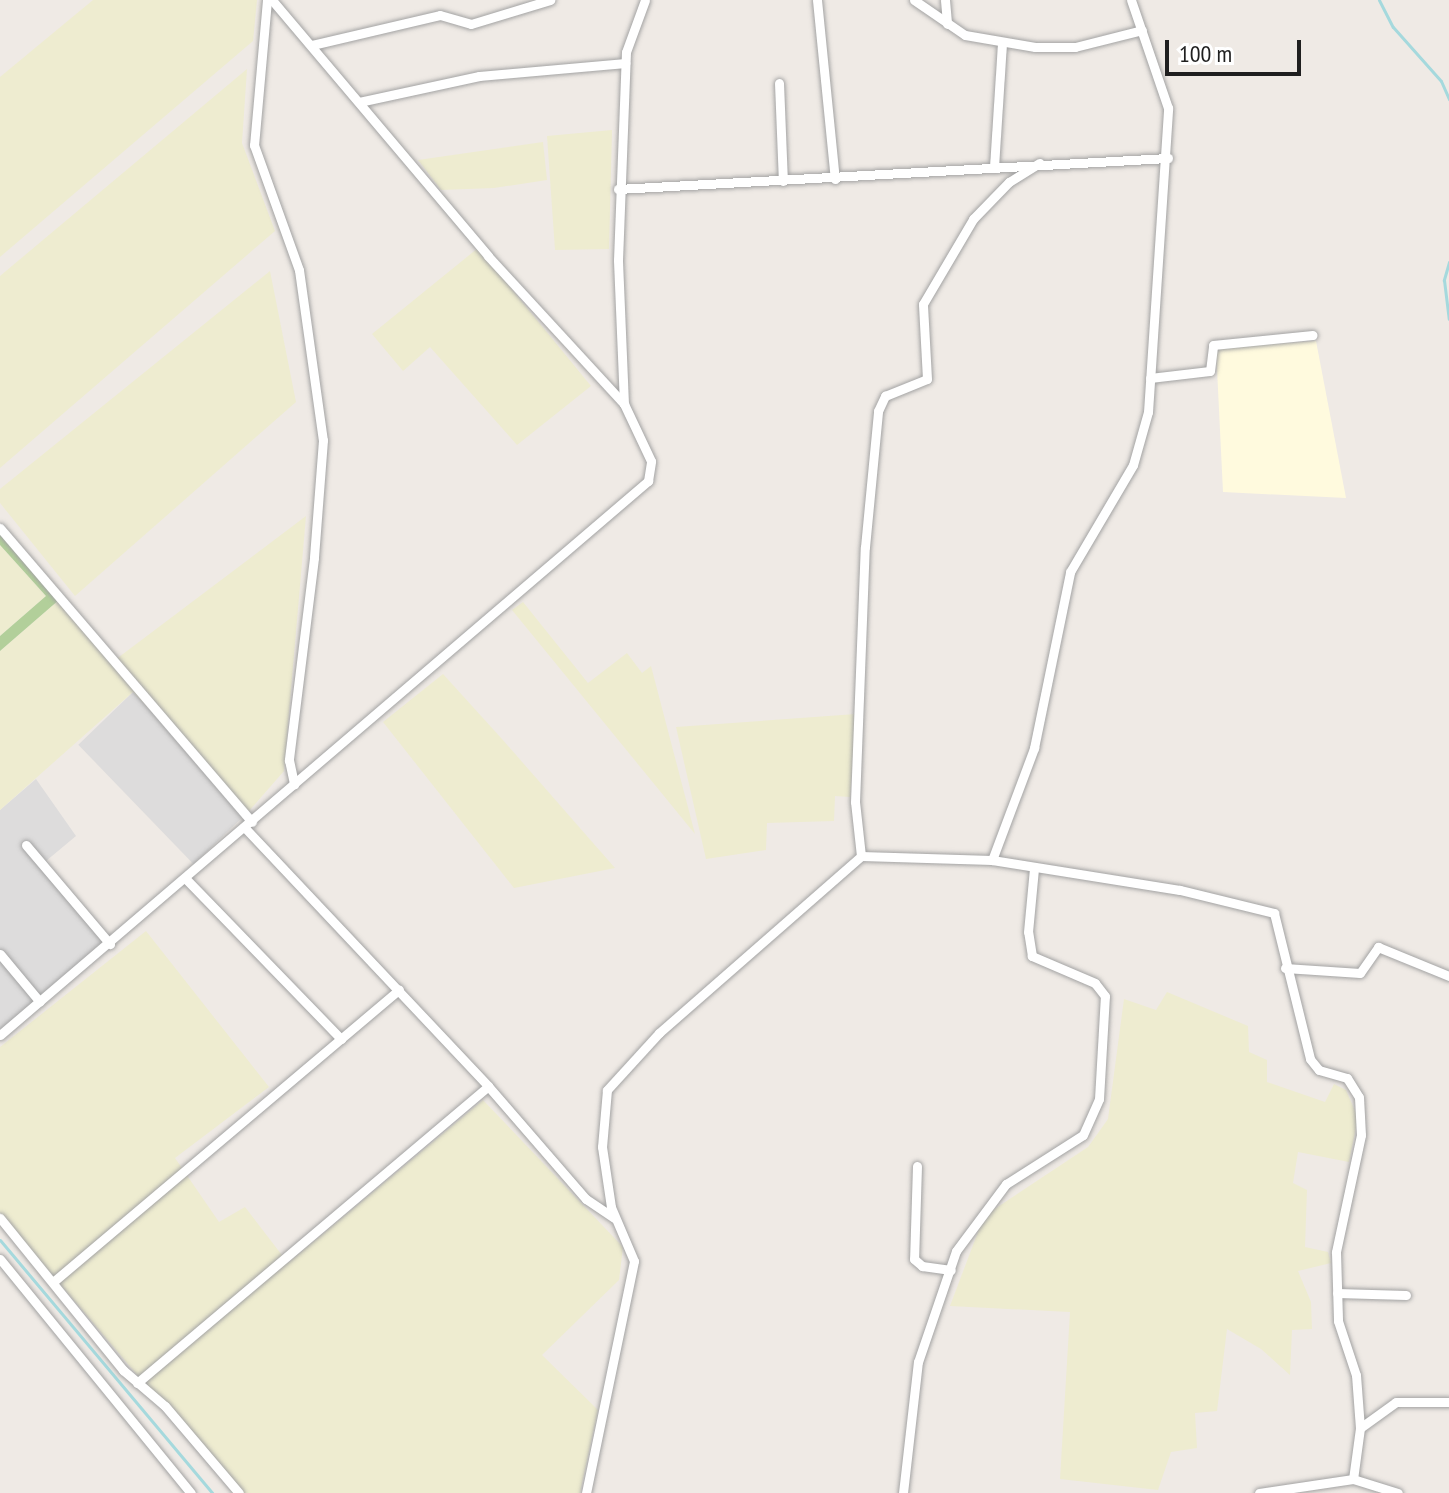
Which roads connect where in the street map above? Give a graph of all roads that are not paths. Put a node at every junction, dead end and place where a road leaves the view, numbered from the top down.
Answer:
1 (270, 0) edge
2 (550, 0) edge
3 (645, 0) edge
4 (817, 0) edge
5 (914, 0) edge
6 (945, 0) edge
7 (1131, 0) edge
8 (947, 24) junction
9 (1142, 30) junction
10 (1002, 43) junction
11 (312, 45) junction
12 (625, 63) junction
13 (779, 83) dead end
14 (359, 102) junction
15 (1168, 158) junction
16 (1040, 163) junction
17 (994, 167) junction
18 (835, 179) junction
19 (783, 181) junction
20 (618, 189) junction
21 (1313, 335) dead end
22 (1150, 378) junction
23 (624, 404) junction
24 (0, 528) edge
25 (294, 784) junction
26 (249, 825) junction
27 (26, 845) dead end
28 (861, 856) junction
29 (992, 860) junction
30 (1034, 868) junction
31 (186, 879) junction
32 (110, 944) junction
33 (0, 954) edge
34 (1285, 968) junction
35 (1449, 976) edge
36 (399, 990) junction
37 (40, 1002) junction
38 (0, 1035) edge
39 (341, 1039) junction
40 (488, 1086) junction
41 (917, 1166) dead end
42 (0, 1218) edge
43 (614, 1218) junction
44 (0, 1259) edge
45 (951, 1270) junction
46 (53, 1282) junction
47 (1337, 1293) junction
48 (1406, 1295) dead end
49 (137, 1383) junction
50 (1449, 1402) edge
51 (1360, 1428) junction
52 (1353, 1479) junction
53 (191, 1493) edge
54 (239, 1493) edge
55 (586, 1493) edge
56 (903, 1493) edge
57 (1259, 1493) edge
58 (1398, 1493) edge

1 - 11 street
1 - 25 street
2 - 11 street
3 - 12 street
4 - 18 street
5 - 8 street
6 - 8 street
7 - 9 street
8 - 10 street
9 - 10 street
9 - 15 street
10 - 17 street
11 - 14 street
12 - 14 street
12 - 20 street
13 - 19 street
14 - 23 street
15 - 16 street
15 - 22 street
16 - 17 street
16 - 28 street
17 - 18 street
18 - 19 street
19 - 20 street
20 - 23 street
21 - 22 street
22 - 29 street
23 - 25 street
24 - 26 street
25 - 26 street
26 - 31 street
26 - 36 street
27 - 32 street
28 - 29 street
28 - 43 street
29 - 30 street
30 - 34 street
30 - 45 street
31 - 32 street
31 - 39 street
32 - 37 street
33 - 37 street
34 - 35 street
34 - 47 street
36 - 39 street
36 - 40 street
37 - 38 street
39 - 46 street
40 - 43 street
40 - 49 street
41 - 45 street
42 - 46 street
43 - 55 street
44 - 53 street
45 - 56 street
46 - 49 street
47 - 48 street
47 - 51 street
49 - 54 street
50 - 51 street
51 - 52 street
52 - 57 street
52 - 58 street

